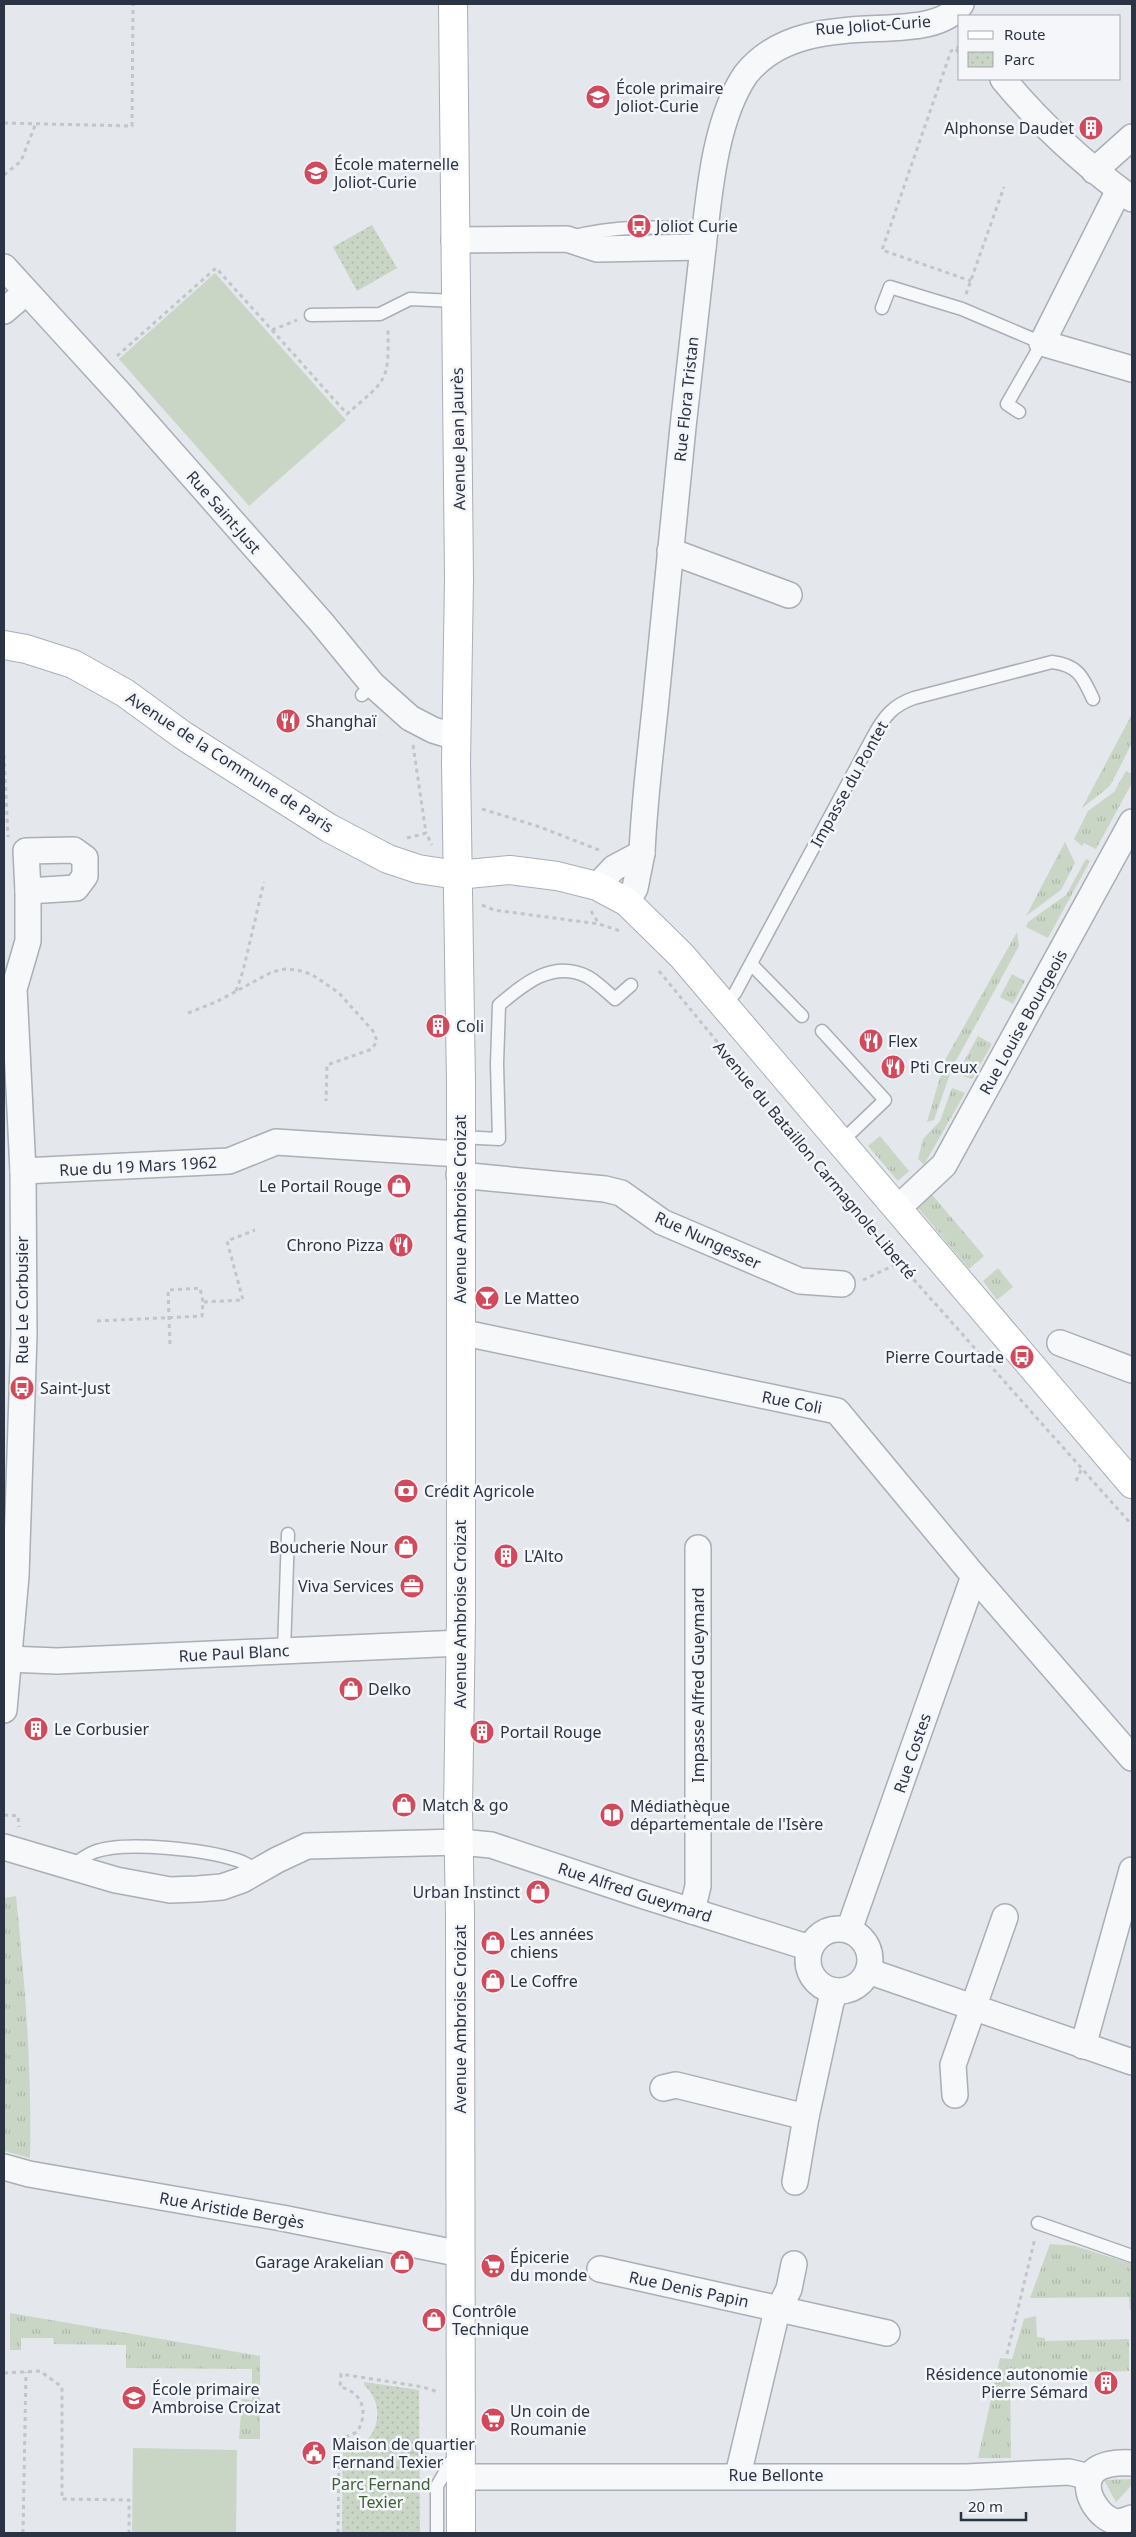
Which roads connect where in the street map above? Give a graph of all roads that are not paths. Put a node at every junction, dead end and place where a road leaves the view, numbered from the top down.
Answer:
1 (453, 4) edge
2 (959, 10) edge
3 (1004, 80) edge
4 (1132, 137) edge
5 (1094, 171) junction
6 (1126, 195) edge
7 (704, 238) junction
8 (454, 240) junction
9 (4, 267) edge
10 (26, 293) junction
11 (456, 301) junction
12 (882, 308) dead end
13 (4, 310) edge
14 (312, 315) road end
15 (1042, 343) junction
16 (1132, 369) edge
17 (1019, 412) dead end
18 (670, 551) junction
19 (789, 595) dead end
20 (4, 645) edge
21 (1093, 699) dead end
22 (456, 737) junction
23 (1132, 822) edge
24 (642, 853) junction
25 (457, 875) junction
26 (597, 886) junction
27 (28, 891) dead end
28 (627, 902) junction
29 (752, 965) junction
30 (631, 985) dead end
31 (723, 1004) junction
32 (802, 1016) dead end
33 (822, 1031) dead end
34 (840, 1143) junction
35 (459, 1156) junction
36 (23, 1171) junction
37 (897, 1210) junction
38 (842, 1284) road end
39 (460, 1332) junction
40 (1060, 1343) dead end
41 (1132, 1370) edge
42 (1132, 1484) edge
43 (288, 1534) dead end
44 (698, 1548) dead end
45 (974, 1576) junction
46 (461, 1643) junction
47 (284, 1650) junction
48 (8, 1659) junction
49 (4, 1710) edge
50 (1132, 1758) edge
51 (460, 1842) junction
52 (4, 1847) edge
53 (69, 1867) junction
54 (258, 1870) junction
55 (1132, 1870) edge
56 (692, 1911) junction
57 (1005, 1917) dead end
58 (849, 1930) junction
59 (810, 1948) junction
60 (868, 1971) junction
61 (836, 1991) junction
62 (972, 2008) junction
63 (1083, 2046) junction
64 (1132, 2062) edge
65 (662, 2088) dead end
66 (955, 2095) dead end
67 (806, 2117) junction
68 (4, 2168) edge
69 (795, 2182) dead end
70 (1038, 2223) road end
71 (461, 2254) junction
72 (1132, 2256) edge
73 (794, 2264) dead end
74 (600, 2270) dead end
75 (779, 2309) junction
76 (887, 2333) dead end
77 (460, 2446) junction
78 (1132, 2462) edge
79 (738, 2475) junction
80 (461, 2477) junction
81 (1090, 2477) junction
82 (1122, 2524) edge
83 (437, 2533) edge
84 (460, 2533) edge

1 - 8 main road, Avenue Jean Jaurès
2 - 7 street, Rue Joliot-Curie
3 - 5 street
4 - 5 street
5 - 6 street
6 - 15 street
7 - 8 street
7 - 18 street, Rue Flora Tristan
8 - 11 main road, Avenue Jean Jaurès
9 - 10 street, Rue Saint-Just
10 - 13 street
10 - 22 street, Rue Saint-Just
11 - 14 lane
11 - 22 main road, Avenue Jean Jaurès
12 - 15 lane
15 - 16 street
15 - 17 lane
18 - 19 street
18 - 24 street, Rue Flora Tristan
20 - 25 main road, Avenue de la Commune de Paris
21 - 29 lane, Impasse du Pontet
22 - 25 main road, Avenue Jean Jaurès
23 - 37 street, Rue Louise Bourgeois
24 - 26 street
24 - 28 street, Rue Flora Tristan
25 - 26 main road, Avenue du Bataillon Carmagnole-Liberté
25 - 35 main road, Avenue Ambroise Croizat
26 - 28 main road, Avenue du Bataillon Carmagnole-Liberté
27 - 36 street, Rue Le Corbusier
28 - 31 main road, Avenue du Bataillon Carmagnole-Liberté
29 - 31 lane, Impasse du Pontet
29 - 32 lane
30 - 35 lane
31 - 34 main road, Avenue du Bataillon Carmagnole-Liberté
33 - 34 lane
34 - 37 main road, Avenue du Bataillon Carmagnole-Liberté
35 - 36 street, Rue du 19 Mars 1962
35 - 38 street, Rue Nungesser
35 - 39 main road, Avenue Ambroise Croizat
36 - 48 street, Rue Le Corbusier
37 - 42 main road, Avenue du Bataillon Carmagnole-Liberté
39 - 45 street, Rue Coli
39 - 46 main road, Avenue Ambroise Croizat
40 - 41 street
43 - 47 lane
44 - 56 street, Impasse Alfred Gueymard
45 - 50 street, Rue Coli
45 - 58 street, Rue Costes
46 - 47 street, Rue Paul Blanc
46 - 51 main road, Avenue Ambroise Croizat
47 - 48 street, Rue Paul Blanc
48 - 49 street, Rue Le Corbusier
51 - 54 street, Rue Alfred Gueymard
51 - 56 street, Rue Alfred Gueymard
51 - 71 main road, Avenue Ambroise Croizat
52 - 53 street, Rue Alfred Gueymard
53 - 54 street, Rue Alfred Gueymard
53 - 54 lane
55 - 63 street
56 - 59 street, Rue Alfred Gueymard
57 - 62 street
58 - 59 street
58 - 60 street
59 - 61 street
60 - 61 street
60 - 62 street
61 - 67 street
62 - 63 street
62 - 66 street
63 - 64 street
65 - 67 street
67 - 69 street
68 - 71 street, Rue Aristide Bergès
70 - 72 lane
71 - 77 main road, Avenue Ambroise Croizat
73 - 75 street
74 - 75 street, Rue Denis Papin
75 - 76 street, Rue Denis Papin
75 - 79 street
77 - 80 main road, Avenue Ambroise Croizat
77 - 83 lane
78 - 81 street
79 - 80 street, Rue Bellonte
79 - 81 street, Rue Bellonte
80 - 84 main road, Avenue Ambroise Croizat
81 - 82 street

